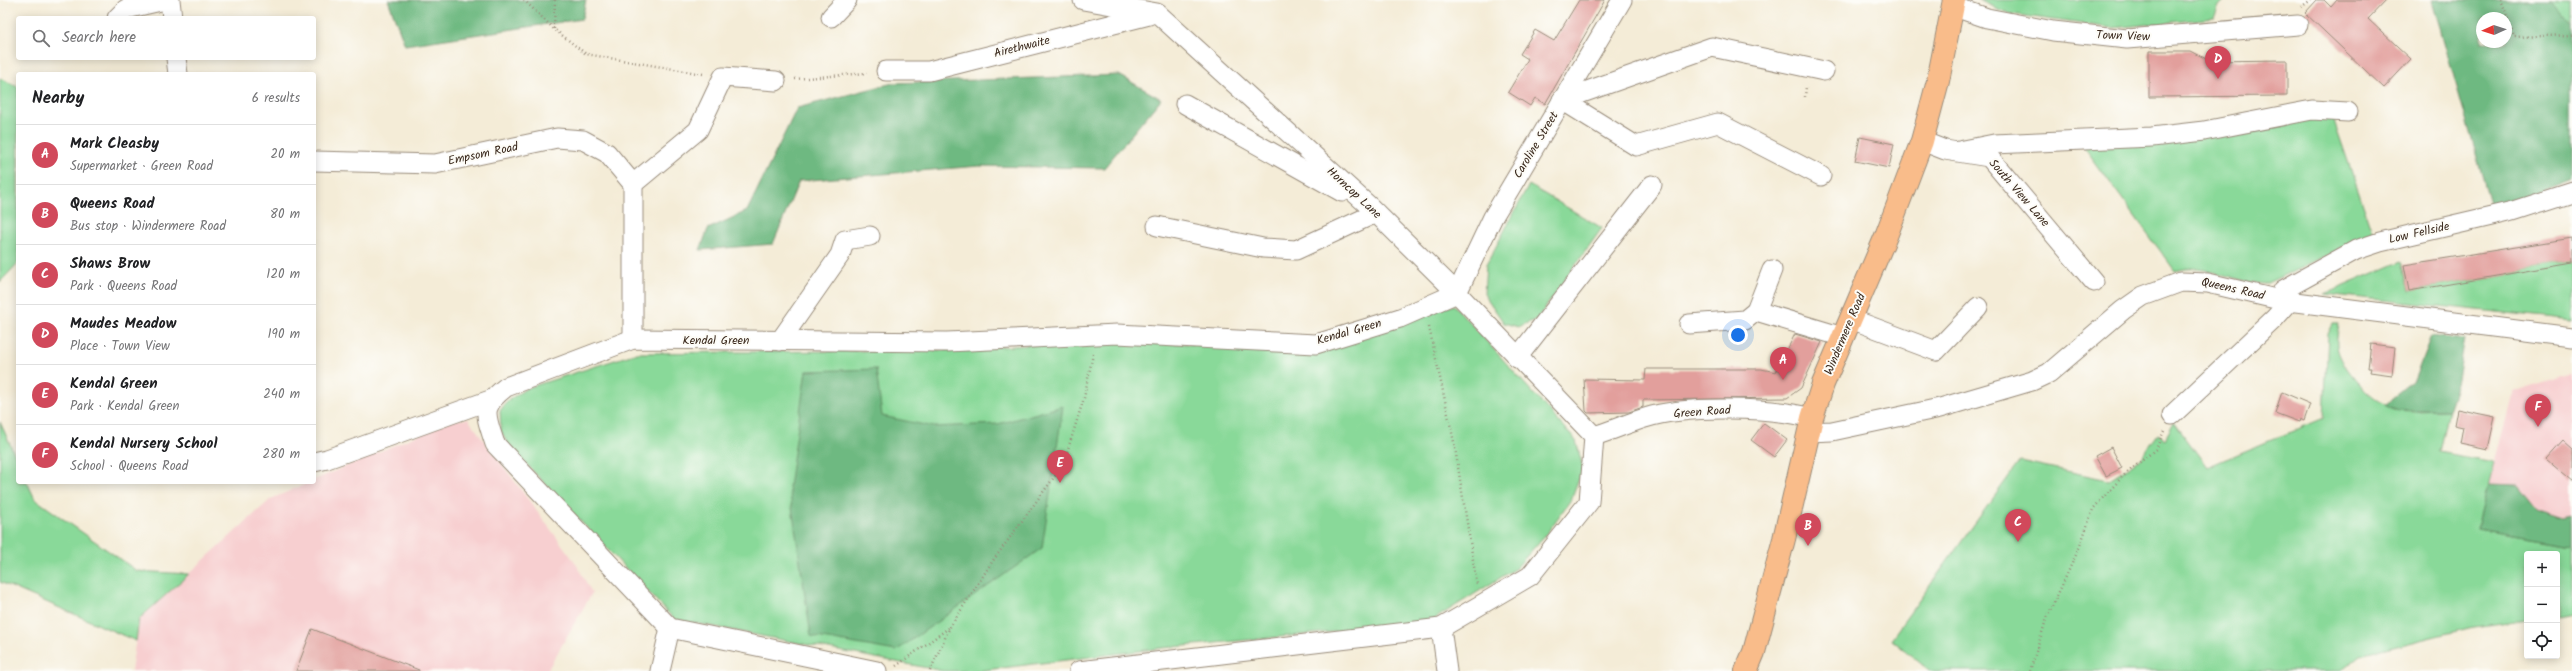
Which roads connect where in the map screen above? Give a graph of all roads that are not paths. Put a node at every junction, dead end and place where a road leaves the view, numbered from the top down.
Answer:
1 (165, 0) edge
2 (170, 0) edge
3 (847, 0) edge
4 (1083, 0) edge
5 (1622, 0) edge
6 (1953, 3) edge
7 (1157, 13) junction
8 (119, 16) edge
9 (172, 16) edge
10 (831, 17) dead end
11 (2298, 25) dead end
12 (176, 60) edge
13 (886, 71) road end
14 (1824, 71) dead end
15 (178, 72) edge
16 (776, 81) road end
17 (1562, 100) junction
18 (1184, 104) dead end
19 (2348, 112) dead end
20 (1922, 141) junction
21 (1959, 151) junction
22 (316, 161) edge
23 (1821, 176) dead end
24 (633, 184) junction
25 (1652, 185) dead end
26 (2572, 192) edge
27 (1372, 210) junction
28 (1157, 226) dead end
29 (870, 236) dead end
30 (1772, 270) dead end
31 (2094, 282) dead end
32 (1456, 293) junction
33 (2285, 300) junction
34 (1978, 307) dead end
35 (1756, 311) junction
36 (1689, 324) dead end
37 (1847, 328) junction
38 (2572, 337) edge
39 (633, 339) junction
40 (780, 340) junction
41 (1517, 358) junction
42 (490, 400) junction
43 (2172, 415) road end
44 (1811, 425) junction
45 (1594, 436) junction
46 (318, 458) edge
47 (670, 628) junction
48 (1441, 628) junction
49 (865, 670) edge
50 (660, 671) edge
51 (1079, 671) edge
52 (1447, 671) edge
53 (1746, 671) edge

1 - 8 street
2 - 9 street
3 - 10 street
4 - 7 street
5 - 17 street, Caroline Street
6 - 11 street, Town View
6 - 20 highway, Windermere Road
7 - 13 street, Airethwaite
7 - 27 street, Horncop Lane
12 - 15 street
14 - 17 street
16 - 24 street
17 - 23 street
17 - 32 street, Caroline Street
18 - 27 street
19 - 21 street
20 - 21 street, South View Lane
20 - 37 highway, Windermere Road
21 - 31 street, South View Lane
22 - 24 street, Empsom Road
24 - 39 street
25 - 41 street
26 - 33 street, Low Fellside
27 - 28 street
27 - 32 street, Horncop Lane
29 - 40 street
30 - 35 street
32 - 40 street, Kendal Green
32 - 41 street, Horncop Lane
33 - 38 street, Queens Road
33 - 43 street, Low Fellside
33 - 44 street, Queens Road
34 - 37 street
35 - 36 street
35 - 37 street
37 - 44 highway, Windermere Road
39 - 40 street, Kendal Green
39 - 42 street, Kendal Green
41 - 45 street, Horncop Lane
42 - 46 street, Kendal Green
42 - 47 street
44 - 45 street, Green Road
44 - 53 highway, Windermere Road
45 - 48 street
47 - 49 street
47 - 50 street
48 - 51 street
48 - 52 street

